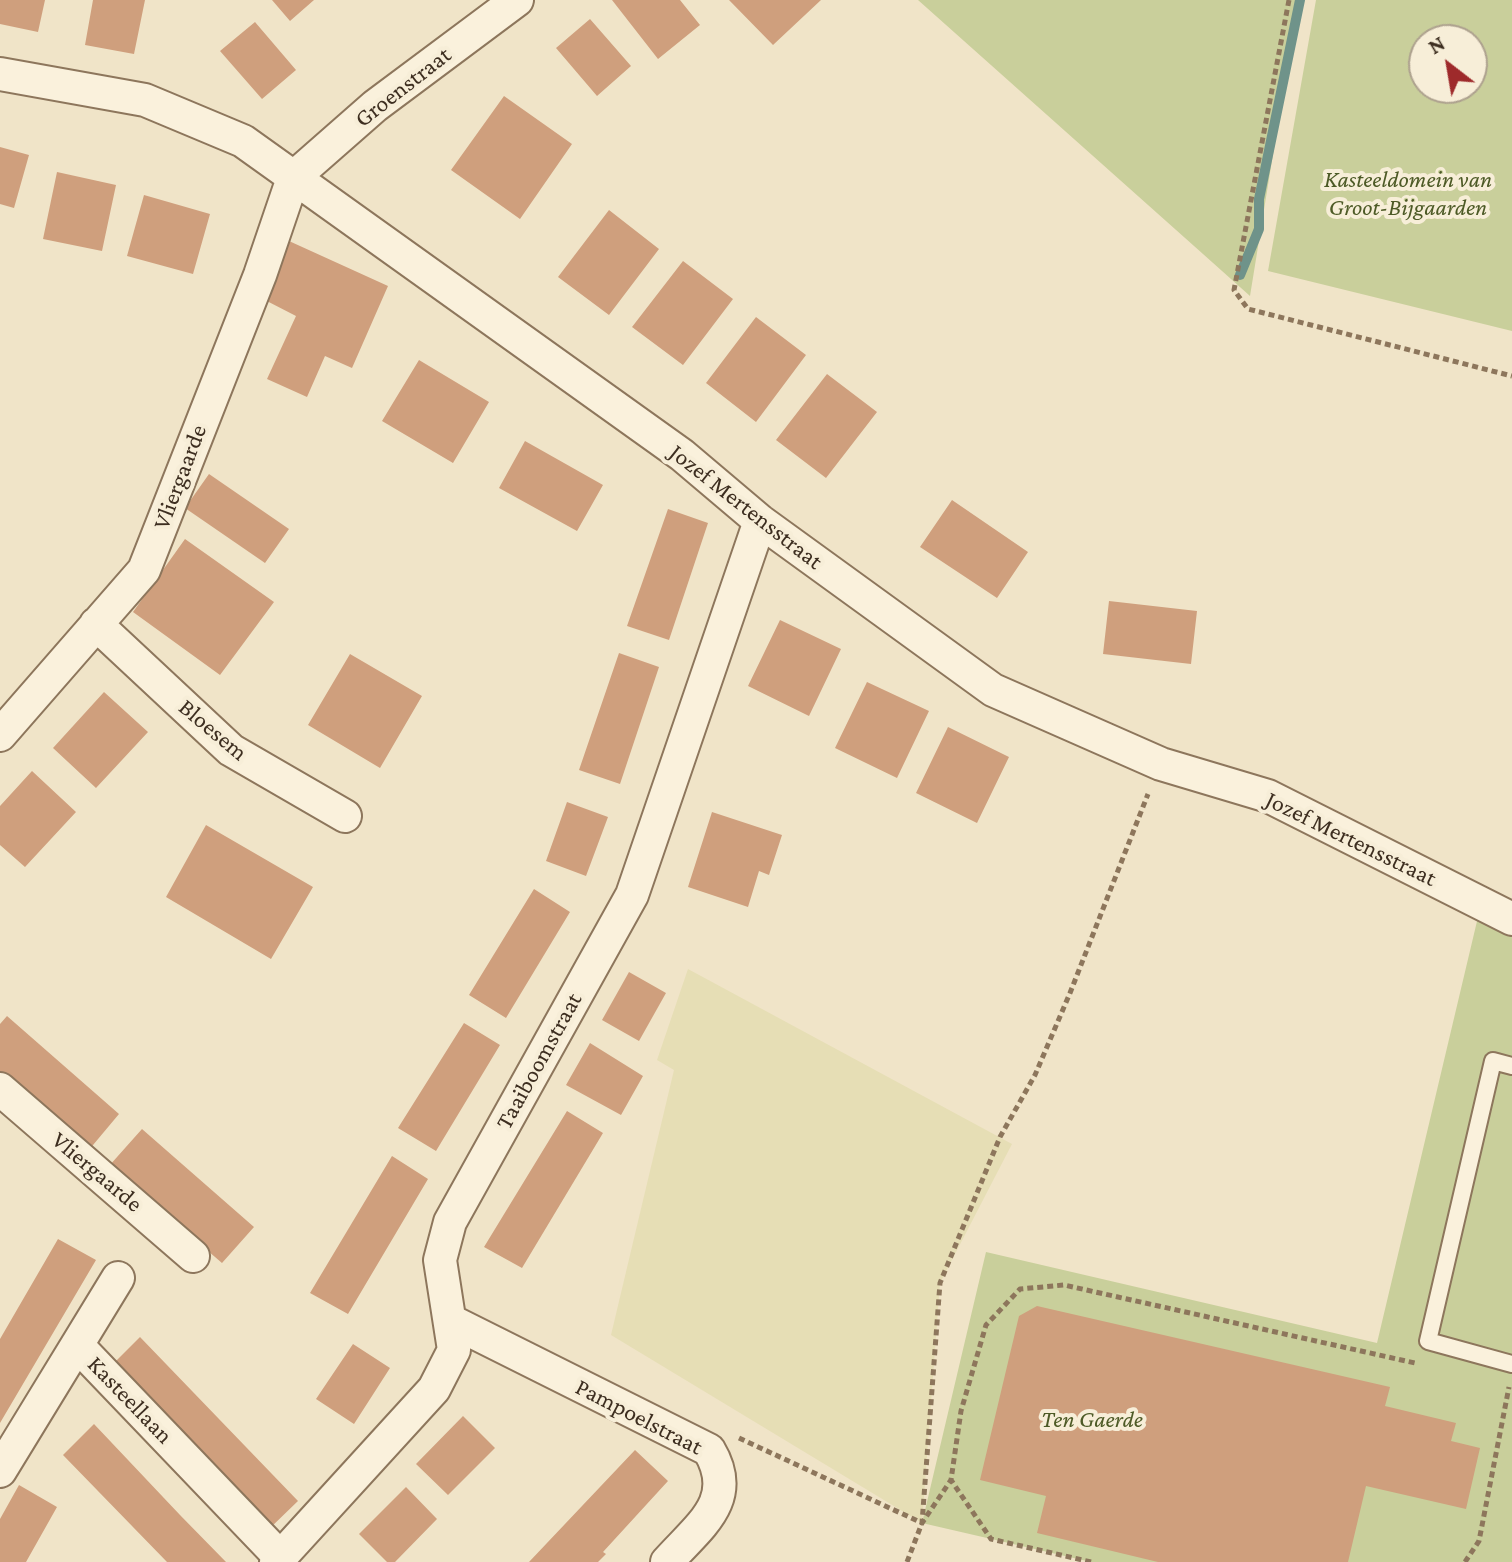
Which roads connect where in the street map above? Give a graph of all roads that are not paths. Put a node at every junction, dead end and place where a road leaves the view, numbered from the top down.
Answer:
1 (517, 0) edge
2 (0, 74) edge
3 (293, 178) junction
4 (760, 521) junction
5 (96, 624) junction
6 (0, 735) edge
7 (345, 816) dead end
8 (1512, 919) edge
9 (1512, 1066) edge
10 (0, 1089) edge
11 (193, 1256) dead end
12 (118, 1278) dead end
13 (451, 1321) junction
14 (77, 1345) junction
15 (1512, 1364) edge
16 (0, 1471) edge
17 (278, 1560) edge
18 (667, 1562) edge

1 - 3 street, Groenstraat
2 - 3 street, Jozef Mertensstraat
3 - 4 street, Jozef Mertensstraat
3 - 5 street, Vliergaarde
4 - 8 street, Jozef Mertensstraat
4 - 13 street, Taaiboomstraat
5 - 6 street, Vliergaarde
5 - 7 street, Bloesem
9 - 15 lane
10 - 11 street, Vliergaarde
12 - 14 street
13 - 17 street, Taaiboomstraat
13 - 18 street, Pampoelstraat
14 - 16 street, Kasteellaan
14 - 17 street, Kasteellaan

